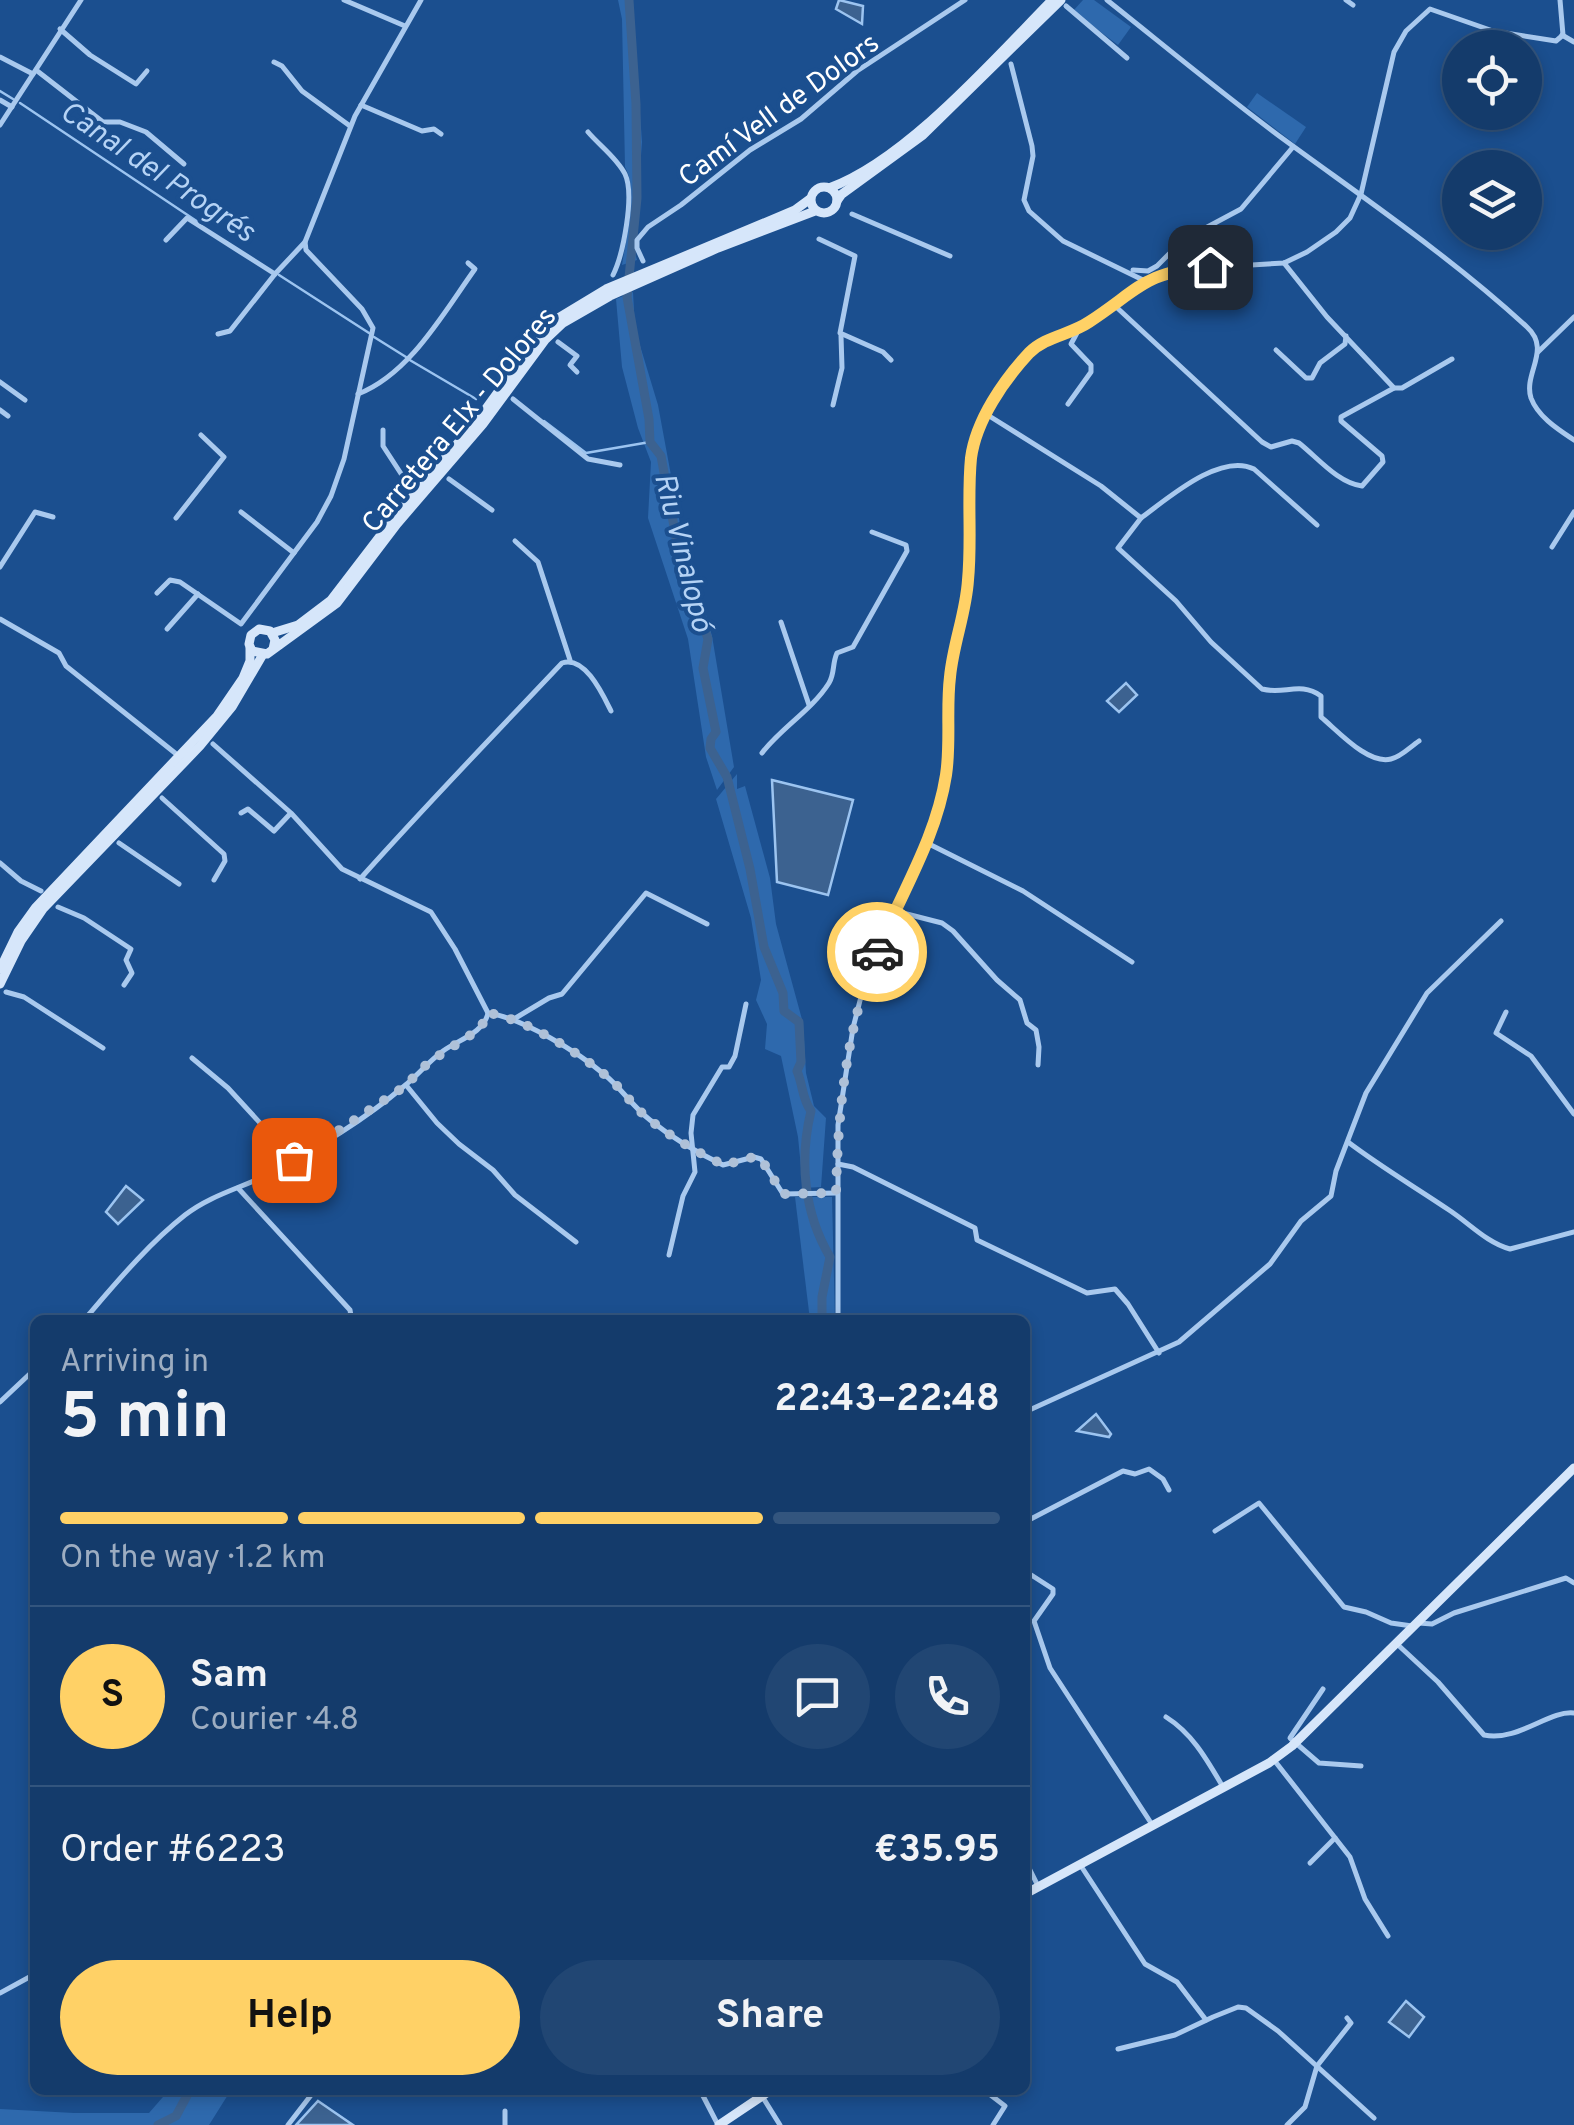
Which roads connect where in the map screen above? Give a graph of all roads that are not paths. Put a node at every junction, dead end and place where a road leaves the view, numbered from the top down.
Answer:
1 (81, 0) edge
2 (344, 0) edge
3 (421, 0) edge
4 (965, 0) edge
5 (1052, 0) edge
6 (1106, 0) edge
7 (1346, 0) edge
8 (1560, 0) edge
9 (1064, 3) edge
10 (1353, 5) dead end
11 (405, 26) junction
12 (60, 28) junction
13 (1562, 36) junction
14 (1574, 42) edge
15 (0, 57) edge
16 (1127, 58) dead end
17 (274, 62) dead end
18 (1011, 64) dead end
19 (147, 71) dead end
20 (34, 72) junction
21 (0, 100) edge
22 (361, 105) junction
23 (12, 107) junction
24 (0, 125) edge
25 (350, 126) junction
26 (588, 132) dead end
27 (441, 134) dead end
28 (1294, 146) junction
29 (184, 164) dead end
30 (829, 188) junction
31 (1362, 194) junction
32 (810, 199) junction
33 (837, 201) junction
34 (815, 211) junction
35 (852, 214) dead end
36 (166, 240) dead end
37 (819, 240) dead end
38 (305, 242) junction
39 (950, 256) dead end
40 (1284, 263) junction
41 (468, 264) dead end
42 (1120, 268) junction
43 (645, 271) junction
44 (275, 274) junction
45 (613, 275) dead end
46 (1144, 281) junction
47 (608, 293) junction
48 (1113, 304) junction
49 (1574, 317) edge
50 (1080, 329) junction
51 (840, 333) junction
52 (218, 334) dead end
53 (1346, 336) junction
54 (1536, 341) junction
55 (558, 342) dead end
56 (1546, 348) junction
57 (1276, 350) dead end
58 (1538, 352) junction
59 (1452, 358) dead end
60 (891, 360) dead end
61 (577, 372) dead end
62 (0, 382) edge
63 (1394, 388) junction
64 (358, 394) junction
65 (514, 399) dead end
66 (25, 400) dead end
67 (1068, 404) dead end
68 (833, 405) dead end
69 (0, 410) edge
70 (986, 414) junction
71 (8, 416) dead end
72 (383, 430) dead end
73 (200, 435) dead end
74 (1574, 440) edge
75 (620, 464) dead end
76 (449, 478) dead end
77 (411, 489) dead end
78 (492, 510) dead end
79 (242, 512) dead end
80 (1574, 512) edge
81 (54, 517) dead end
82 (176, 518) dead end
83 (1140, 518) junction
84 (1317, 524) dead end
85 (872, 532) dead end
86 (515, 541) dead end
87 (1552, 547) dead end
88 (294, 553) junction
89 (0, 566) edge
90 (157, 592) dead end
91 (198, 594) junction
92 (0, 619) edge
93 (781, 622) dead end
94 (167, 629) dead end
95 (272, 633) junction
96 (250, 648) junction
97 (274, 649) junction
98 (262, 656) junction
99 (570, 660) junction
100 (809, 705) junction
101 (611, 712) dead end
102 (1419, 740) dead end
103 (213, 744) dead end
104 (175, 753) dead end
105 (762, 753) dead end
106 (162, 798) dead end
107 (241, 812) dead end
108 (291, 813) junction
109 (119, 843) dead end
110 (927, 843) junction
111 (0, 863) edge
112 (360, 879) junction
113 (214, 880) dead end
114 (179, 884) dead end
115 (41, 891) dead end
116 (58, 907) dead end
117 (895, 911) junction
118 (1501, 921) dead end
119 (707, 924) dead end
120 (1132, 962) dead end
121 (0, 969) edge
122 (124, 985) dead end
123 (3, 988) edge
124 (746, 1004) dead end
125 (1506, 1012) dead end
126 (488, 1013) junction
127 (514, 1019) junction
128 (103, 1048) dead end
129 (192, 1058) dead end
130 (1038, 1066) dead end
131 (406, 1085) junction
132 (1574, 1114) edge
133 (1348, 1142) junction
134 (694, 1149) junction
135 (294, 1160) junction
136 (837, 1164) junction
137 (238, 1187) junction
138 (836, 1193) junction
139 (1574, 1232) edge
140 (576, 1242) dead end
141 (669, 1254) dead end
142 (89, 1315) edge
143 (351, 1315) edge
144 (838, 1315) edge
145 (1159, 1353) junction
146 (30, 1374) edge
147 (0, 1402) edge
148 (1030, 1410) edge
149 (1574, 1468) edge
150 (1169, 1490) dead end
151 (1030, 1519) edge
152 (1215, 1531) dead end
153 (1030, 1574) edge
154 (1574, 1583) edge
155 (1417, 1624) junction
156 (1397, 1644) junction
157 (1323, 1689) dead end
158 (1574, 1713) edge
159 (1166, 1717) dead end
160 (1295, 1744) junction
161 (1274, 1760) junction
162 (1361, 1766) dead end
163 (1223, 1787) junction
164 (1153, 1826) junction
165 (1336, 1838) junction
166 (1310, 1863) dead end
167 (1080, 1864) junction
168 (1030, 1870) edge
169 (1038, 1886) junction
170 (1030, 1891) edge
171 (1388, 1936) dead end
172 (30, 1977) edge
173 (0, 1993) edge
174 (1347, 2018) dead end
175 (1206, 2020) junction
176 (1118, 2049) dead end
177 (1317, 2066) junction
178 (310, 2095) edge
179 (703, 2095) edge
180 (764, 2095) edge
181 (768, 2095) edge
182 (990, 2095) edge
183 (505, 2111) dead end
184 (1374, 2118) dead end
185 (288, 2125) edge
186 (505, 2125) edge
187 (718, 2125) edge
188 (780, 2125) edge
189 (992, 2125) edge
190 (1287, 2125) edge

1 - 12 street
2 - 11 street
3 - 11 street
4 - 43 street, Camí Vell de Dolors
5 - 30 main road
6 - 28 street
7 - 10 street
8 - 13 street
9 - 16 street
9 - 33 main road
11 - 22 street
12 - 19 street
12 - 20 street
13 - 14 street
13 - 31 street
15 - 20 street
17 - 25 street
18 - 42 street
20 - 23 street
20 - 29 street
21 - 23 street
22 - 25 street
22 - 27 street
23 - 24 street
25 - 38 street
26 - 45 street
28 - 31 street
28 - 42 street
30 - 32 main road
30 - 33 main road
31 - 40 street
31 - 54 street
32 - 34 main road
32 - 43 main road, Carretera Elx - Dolores
33 - 34 main road
34 - 43 main road, Carretera Elx - Dolores
35 - 39 street
36 - 44 street
37 - 51 street
38 - 44 street
38 - 64 street
40 - 46 street
40 - 53 street
41 - 64 street
42 - 46 street
43 - 47 main road, Carretera Elx - Dolores
44 - 52 street
46 - 48 street
47 - 95 main road, Carretera Elx - Dolores
47 - 97 main road, Carretera Elx - Dolores
48 - 50 street
48 - 63 street
49 - 56 street
50 - 67 street
50 - 70 street
51 - 60 street
51 - 68 street
53 - 57 street
53 - 63 street
54 - 56 street
54 - 58 street
55 - 61 street
56 - 58 street
58 - 74 street
59 - 63 street
62 - 66 street
64 - 88 street
65 - 75 street
69 - 71 street
70 - 83 street
70 - 110 street
72 - 77 street
73 - 82 street
76 - 78 street
79 - 88 street
80 - 87 street
81 - 89 street
83 - 84 street
83 - 102 street
85 - 100 street
86 - 99 street
88 - 91 street
90 - 91 street
91 - 94 street
92 - 104 street
93 - 100 street
95 - 96 main road
95 - 97 main road
96 - 98 main road
96 - 121 main road
97 - 98 main road
98 - 123 main road
99 - 101 street
99 - 112 street
100 - 105 street
103 - 108 street
106 - 113 street
107 - 108 street
108 - 112 street
109 - 114 street
110 - 117 street
110 - 120 street
111 - 115 street
112 - 126 street
116 - 122 street
117 - 130 street
117 - 136 street
118 - 133 street
119 - 127 street
123 - 128 street
124 - 134 street
125 - 132 street
126 - 127 street
126 - 131 street
127 - 134 street
129 - 135 street
131 - 135 street
131 - 140 street
133 - 139 street
133 - 145 street
134 - 138 street
134 - 141 street
135 - 137 street
136 - 138 street
136 - 145 street
137 - 142 street
137 - 143 street
138 - 144 street
145 - 148 street
146 - 147 street
149 - 155 main road
150 - 151 street
152 - 155 street
153 - 164 street
154 - 155 street
155 - 156 main road
156 - 158 street
156 - 160 main road
157 - 160 street
159 - 163 street
160 - 161 main road
160 - 162 street
161 - 163 main road
161 - 165 street
163 - 164 main road
164 - 167 main road
165 - 166 street
165 - 171 street
167 - 169 main road
167 - 175 street
168 - 169 street
169 - 170 main road
172 - 173 street
174 - 177 street
175 - 176 street
175 - 177 street
177 - 184 street
177 - 190 street
178 - 185 street
179 - 187 street
180 - 187 main road
181 - 188 street
182 - 189 street
183 - 186 street

